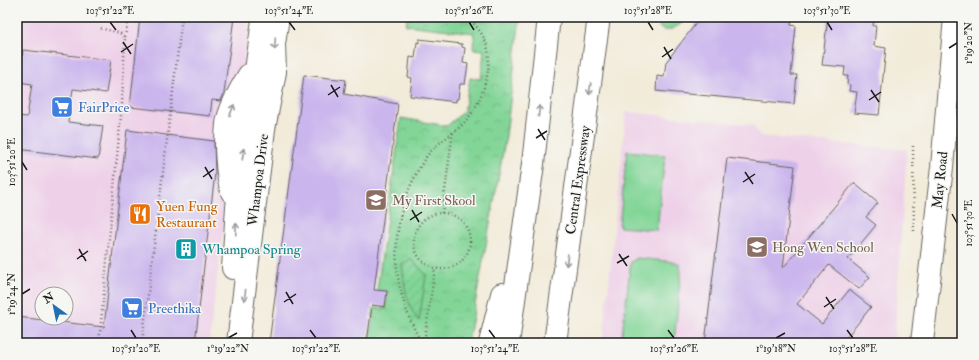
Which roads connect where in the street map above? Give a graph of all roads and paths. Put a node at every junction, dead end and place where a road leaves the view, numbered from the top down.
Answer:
1 (128, 17) edge
2 (182, 17) edge
3 (263, 17) edge
4 (278, 17) edge
5 (468, 17) edge
6 (549, 17) edge
7 (599, 17) edge
8 (955, 17) edge
9 (100, 28) dead end
10 (125, 38) junction
11 (453, 131) junction
12 (533, 164) junction
13 (442, 213) junction
14 (435, 268) junction
15 (99, 343) edge
16 (142, 343) edge
17 (224, 343) edge
18 (238, 343) edge
19 (423, 343) edge
20 (490, 343) edge
21 (508, 343) edge
22 (555, 343) edge
23 (922, 343) edge

1 - 10 path
2 - 16 path
17 -> 3 main road, Whampoa Drive
4 -> 18 main road, Whampoa Drive
5 - 11 path
12 -> 6 main road
7 -> 22 main road, Central Expressway
8 - 23 main road, May Road
9 - 10 path
10 - 15 path
11 - 13 path
11 - 19 path
12 - 20 main road
12 - 21 main road
13 - 14 path
13 - 14 path
14 - 19 path

